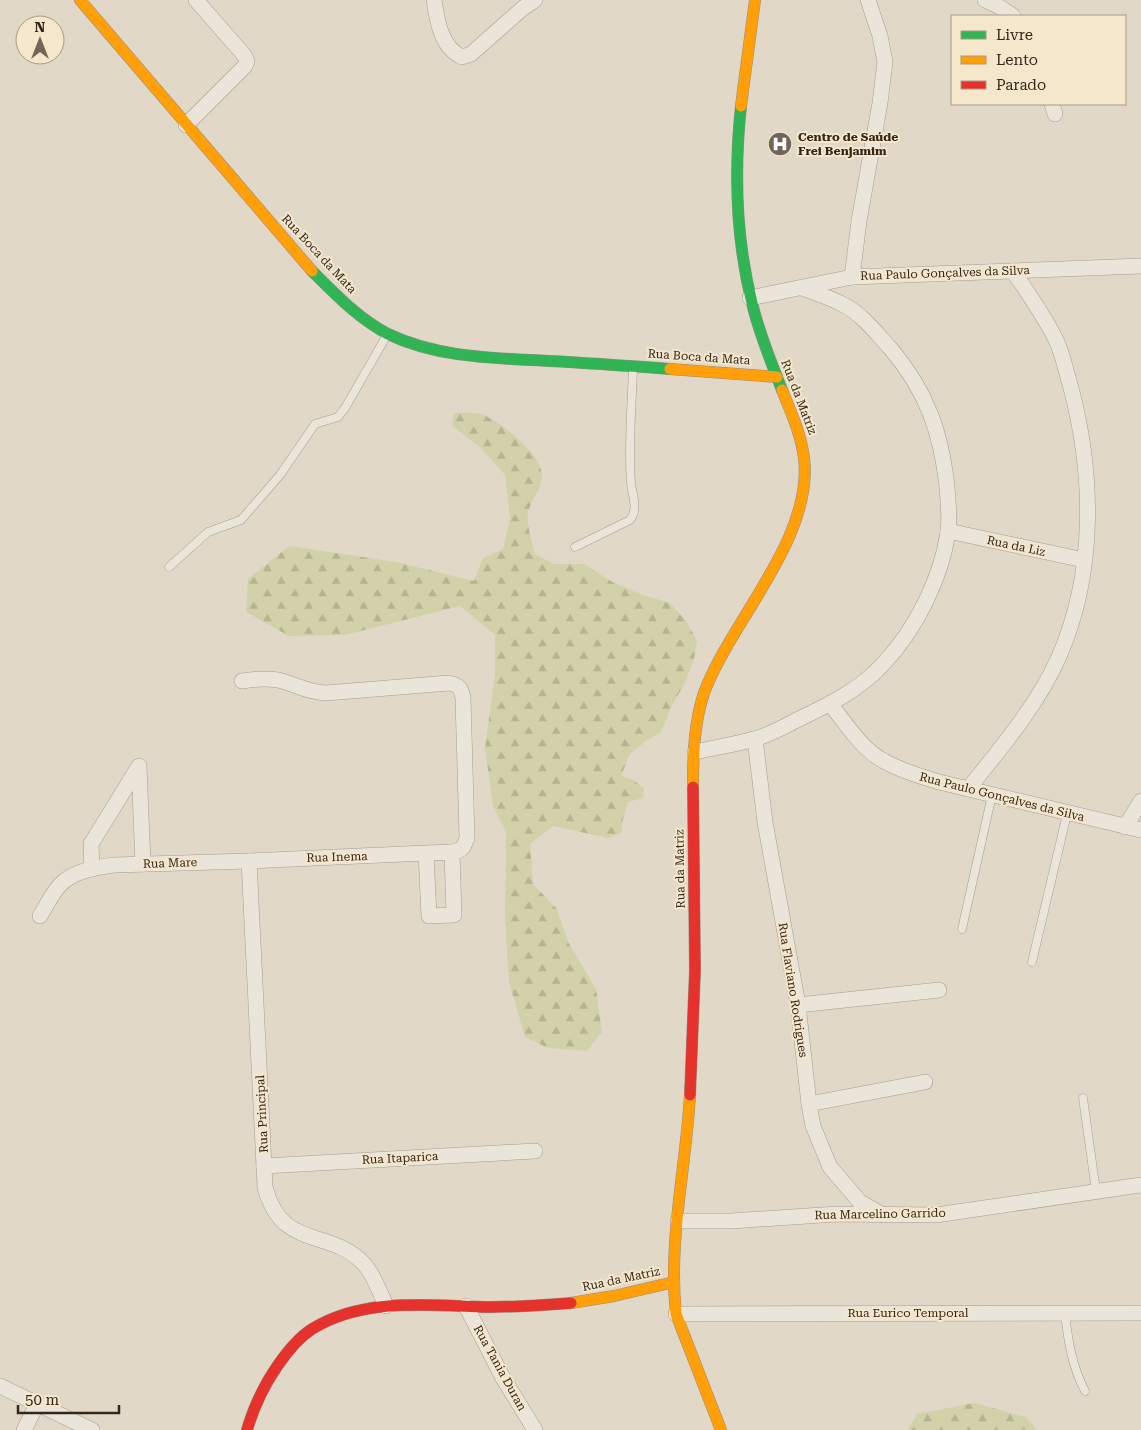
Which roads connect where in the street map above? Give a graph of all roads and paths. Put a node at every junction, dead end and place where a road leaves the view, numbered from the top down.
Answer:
1 (80, 0) edge
2 (196, 0) edge
3 (434, 0) edge
4 (535, 0) edge
5 (755, 0) edge
6 (868, 0) edge
7 (985, 0) edge
8 (1012, 15) edge
9 (186, 125) junction
10 (1141, 266) edge
11 (1013, 270) junction
12 (852, 277) junction
13 (802, 288) junction
14 (750, 298) junction
15 (388, 333) junction
16 (634, 366) junction
17 (776, 377) junction
18 (948, 531) junction
19 (575, 547) dead end
20 (1084, 560) junction
21 (169, 567) dead end
22 (242, 681) dead end
23 (830, 704) junction
24 (755, 739) junction
25 (695, 752) junction
26 (968, 789) junction
27 (992, 795) junction
28 (1141, 801) edge
29 (1067, 814) junction
30 (1125, 827) junction
31 (1141, 830) edge
32 (452, 852) junction
33 (426, 853) junction
34 (249, 861) junction
35 (143, 864) junction
36 (92, 869) junction
37 (40, 916) dead end
38 (962, 928) dead end
39 (1032, 962) dead end
40 (939, 990) dead end
41 (798, 1005) junction
42 (925, 1082) dead end
43 (1083, 1098) dead end
44 (809, 1104) junction
45 (535, 1151) dead end
46 (264, 1166) junction
47 (1141, 1185) edge
48 (1096, 1191) junction
49 (883, 1215) junction
50 (678, 1222) junction
51 (674, 1282) junction
52 (386, 1306) junction
53 (466, 1306) junction
54 (1065, 1313) junction
55 (1141, 1313) edge
56 (676, 1314) junction
57 (0, 1386) edge
58 (1085, 1391) dead end
59 (37, 1404) junction
60 (24, 1430) edge
61 (92, 1430) edge
62 (246, 1430) edge
63 (535, 1430) edge
64 (721, 1430) edge

1 - 9 main road, Rua Boca da Mata
2 - 9 street
3 - 4 street
5 - 14 main road, Rua da Matriz
6 - 12 street
7 - 8 street
9 - 15 main road, Rua Boca da Mata
10 - 11 street, Rua Paulo Gonçalves da Silva
11 - 12 street, Rua Paulo Gonçalves da Silva
11 - 20 street
12 - 13 street, Rua Paulo Gonçalves da Silva
13 - 14 street, Rua Paulo Gonçalves da Silva
13 - 18 street
14 - 17 main road, Rua da Matriz
15 - 16 main road, Rua Boca da Mata
15 - 21 lane
16 - 17 main road, Rua Boca da Mata
16 - 19 lane
17 - 25 main road, Rua da Matriz
18 - 20 street, Rua da Liz
18 - 23 street
20 - 26 street
22 - 32 street
23 - 24 street
23 - 26 street, Rua Paulo Gonçalves da Silva
24 - 25 street
24 - 41 street, Rua Flaviano Rodrigues
25 - 50 main road, Rua da Matriz
26 - 27 street, Rua Paulo Gonçalves da Silva
27 - 29 street, Rua Paulo Gonçalves da Silva
27 - 38 lane
28 - 30 street
29 - 30 street, Rua Paulo Gonçalves da Silva
29 - 39 lane
30 - 31 street, Rua Paulo Gonçalves da Silva
32 - 33 street, Rua Inema
32 - 33 street
33 - 34 street, Rua Inema
34 - 35 street, Rua Mare
34 - 46 street, Rua Principal
35 - 36 street, Rua Mare
35 - 36 street
36 - 37 street, Rua Mare
40 - 41 street
41 - 44 street, Rua Flaviano Rodrigues
42 - 44 street
43 - 48 lane
44 - 49 street, Rua Flaviano Rodrigues
45 - 46 street, Rua Itaparica
46 - 52 street, Rua Principal
47 - 48 street, Rua Marcelino Garrido
48 - 49 street, Rua Marcelino Garrido
49 - 50 street, Rua Marcelino Garrido
50 - 51 main road, Rua da Matriz
51 - 53 main road, Rua da Matriz
51 - 56 main road
52 - 53 main road, Rua da Matriz
52 - 62 main road, Rua da Matriz
53 - 63 street, Rua Tania Duran
54 - 55 street, Rua Eurico Temporal
54 - 56 street, Rua Eurico Temporal
54 - 58 lane
56 - 64 main road
57 - 59 street
59 - 60 street
59 - 61 street

